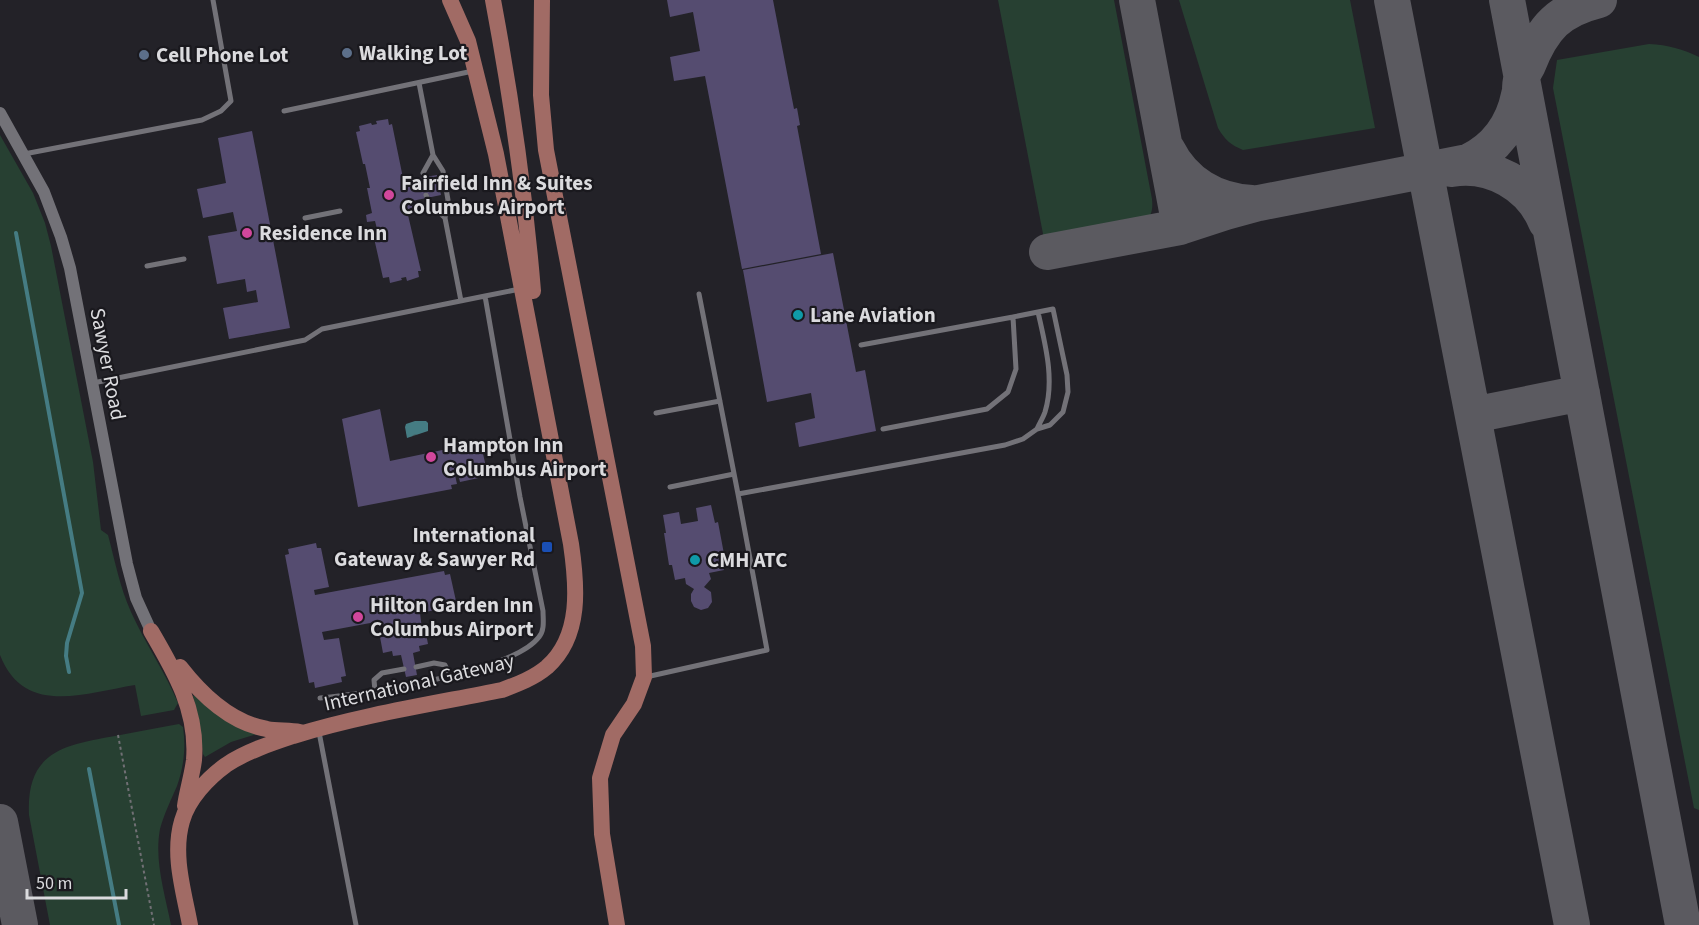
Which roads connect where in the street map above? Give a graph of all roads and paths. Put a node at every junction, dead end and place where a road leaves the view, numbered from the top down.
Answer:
1 (213, 0) edge
2 (450, 0) edge
3 (463, 0) edge
4 (494, 0) edge
5 (533, 0) edge
6 (542, 0) edge
7 (468, 41) junction
8 (476, 70) junction
9 (419, 83) junction
10 (541, 95) junction
11 (284, 111) dead end
12 (0, 113) edge
13 (24, 154) junction
14 (433, 155) junction
15 (423, 173) dead end
16 (426, 195) dead end
17 (340, 211) dead end
18 (305, 218) dead end
19 (445, 218) junction
20 (184, 259) dead end
21 (147, 266) dead end
22 (523, 289) junction
23 (699, 294) dead end
24 (485, 296) junction
25 (461, 301) junction
26 (1038, 312) junction
27 (1013, 316) junction
28 (861, 345) dead end
29 (540, 376) junction
30 (92, 383) junction
31 (720, 401) junction
32 (656, 413) dead end
33 (883, 429) dead end
34 (1037, 429) junction
35 (734, 474) junction
36 (670, 487) dead end
37 (738, 494) junction
38 (152, 631) junction
39 (416, 666) dead end
40 (404, 669) dead end
41 (450, 675) junction
42 (644, 677) junction
43 (375, 691) junction
44 (320, 698) dead end
45 (312, 731) junction
46 (118, 735) dead end
47 (182, 820) junction
48 (154, 925) edge
49 (190, 925) edge
50 (356, 925) edge
51 (617, 925) edge

1 - 13 lane
2 - 7 main road, International Gateway
3 - 7 main road
4 - 29 main road
5 - 10 main road
6 - 10 main road
7 - 8 main road, International Gateway
8 - 9 lane
8 - 22 main road, International Gateway
9 - 11 lane
9 - 14 lane
10 - 42 main road
12 - 13 street, Sawyer Road
13 - 30 street, Sawyer Road
14 - 15 lane
14 - 19 lane
16 - 19 lane
17 - 18 lane
19 - 25 lane
20 - 21 lane
22 - 24 lane
22 - 29 main road, International Gateway
23 - 31 lane
24 - 25 lane
24 - 41 lane
25 - 30 lane
26 - 27 lane
26 - 34 lane
26 - 34 lane
27 - 28 lane
27 - 33 lane
29 - 45 main road, International Gateway
30 - 38 street, Sawyer Road
31 - 32 lane
31 - 35 lane
34 - 37 lane
35 - 36 lane
35 - 37 lane
37 - 42 lane
38 - 45 main road
38 - 47 main road
39 - 41 lane
40 - 43 lane
41 - 43 lane
42 - 51 main road
43 - 44 lane
45 - 47 main road, International Gateway
45 - 50 lane
46 - 48 path
47 - 49 main road, International Gateway

